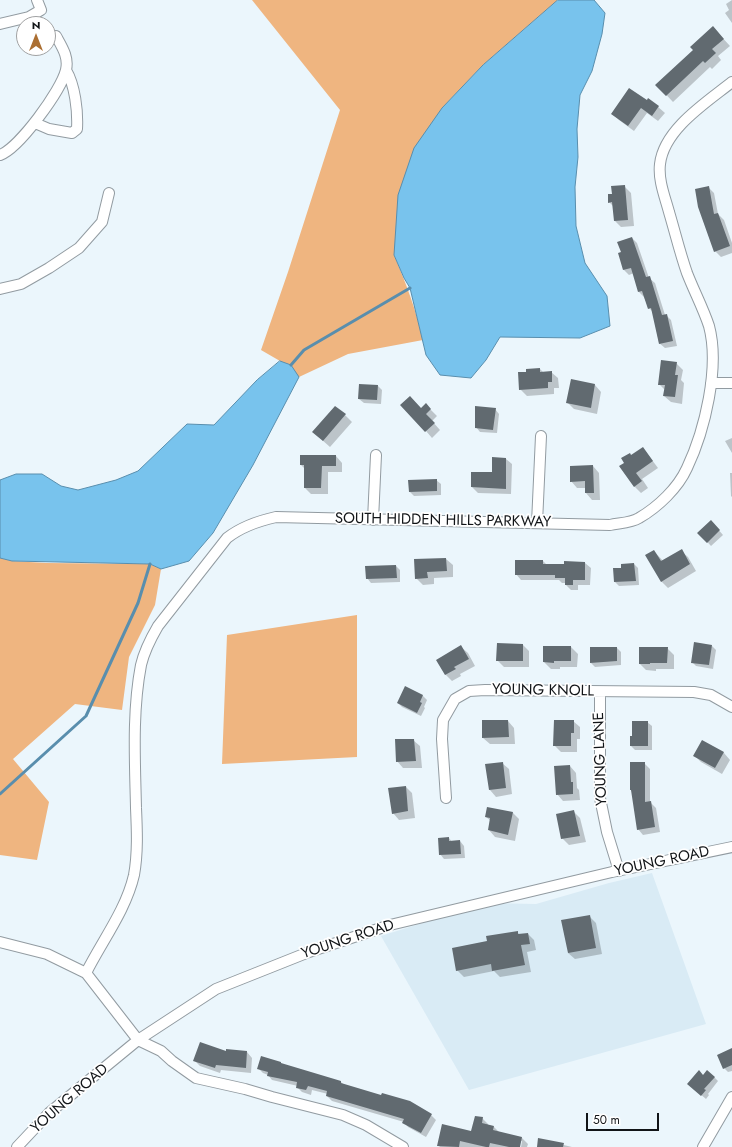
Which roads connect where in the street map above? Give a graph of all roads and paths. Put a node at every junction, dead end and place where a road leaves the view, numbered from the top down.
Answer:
1 (37, 0) edge
2 (0, 24) edge
3 (56, 36) dead end
4 (66, 70) junction
5 (732, 82) edge
6 (35, 123) junction
7 (0, 155) edge
8 (109, 193) dead end
9 (0, 289) edge
10 (711, 383) junction
11 (732, 383) edge
12 (541, 436) dead end
13 (376, 455) dead end
14 (373, 520) junction
15 (537, 523) junction
16 (600, 692) junction
17 (732, 707) edge
18 (446, 798) dead end
19 (732, 847) edge
20 (619, 871) junction
21 (0, 942) edge
22 (86, 973) junction
23 (138, 1040) junction
24 (732, 1097) edge
25 (17, 1147) edge
26 (403, 1147) edge
27 (703, 1147) edge

1 - 2 street
3 - 4 street
4 - 6 street
4 - 6 street
5 - 10 street, SOUTH HIDDEN HILLS PARKWAY
6 - 7 street
8 - 9 street
10 - 11 street
10 - 15 street, SOUTH HIDDEN HILLS PARKWAY
12 - 15 street
13 - 14 street
14 - 15 street, SOUTH HIDDEN HILLS PARKWAY
14 - 22 street, SOUTH HIDDEN HILLS PARKWAY
16 - 17 street, YOUNG KNOLL
16 - 18 street, YOUNG KNOLL
16 - 20 street, YOUNG LANE
19 - 20 street, YOUNG ROAD
20 - 23 street, YOUNG ROAD
21 - 22 street
22 - 23 street
23 - 25 street, YOUNG ROAD
23 - 26 street
24 - 27 street

